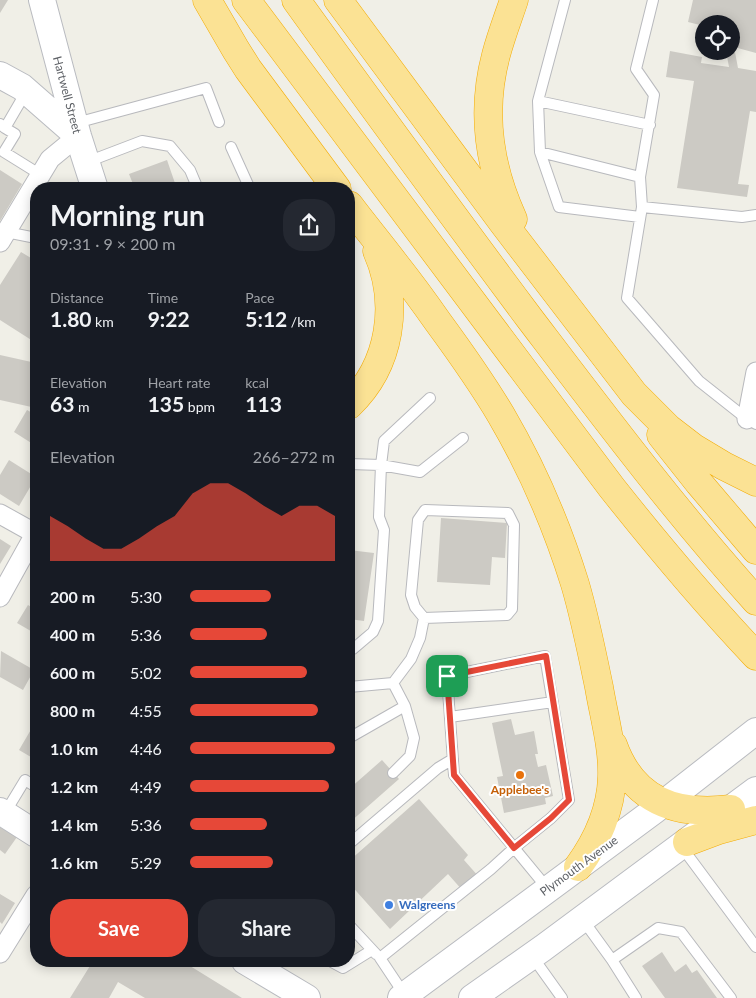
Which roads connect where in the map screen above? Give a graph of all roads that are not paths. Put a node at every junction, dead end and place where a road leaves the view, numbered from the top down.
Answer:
1 (42, 0) edge
2 (207, 0) edge
3 (246, 0) edge
4 (296, 0) edge
5 (338, 0) edge
6 (514, 0) edge
7 (565, 0) edge
8 (653, 0) edge
9 (0, 75) edge
10 (27, 91) junction
11 (538, 101) junction
12 (219, 122) dead end
13 (650, 125) junction
14 (2, 126) edge
15 (76, 130) junction
16 (231, 147) dead end
17 (540, 152) junction
18 (86, 163) junction
19 (40, 176) junction
20 (640, 177) junction
21 (36, 182) edge
22 (93, 182) edge
23 (195, 182) edge
24 (247, 182) edge
25 (332, 182) edge
26 (30, 192) edge
27 (641, 212) junction
28 (355, 213) edge
29 (355, 213) edge
30 (756, 216) edge
31 (3, 237) edge
32 (30, 238) edge
33 (546, 277) junction
34 (617, 372) junction
35 (756, 372) edge
36 (430, 398) dead end
37 (355, 399) edge
38 (751, 422) edge
39 (462, 438) dead end
40 (355, 464) edge
41 (381, 465) junction
42 (756, 482) edge
43 (0, 514) edge
44 (30, 531) edge
45 (30, 544) edge
46 (756, 550) edge
47 (0, 597) edge
48 (756, 601) edge
49 (424, 618) junction
50 (355, 647) edge
51 (756, 656) edge
52 (393, 683) junction
53 (355, 686) edge
54 (553, 702) junction
55 (405, 706) junction
56 (450, 717) junction
57 (604, 717) junction
58 (756, 731) edge
59 (355, 735) edge
60 (453, 759) junction
61 (393, 773) dead end
62 (30, 783) edge
63 (756, 790) edge
64 (664, 803) junction
65 (731, 809) junction
66 (2, 812) edge
67 (756, 820) edge
68 (30, 827) edge
69 (355, 839) edge
70 (684, 844) junction
71 (514, 848) junction
72 (578, 867) junction
73 (548, 889) junction
74 (30, 905) edge
75 (582, 919) junction
76 (355, 932) edge
77 (756, 947) edge
78 (372, 950) junction
79 (0, 954) edge
80 (532, 956) junction
81 (380, 958) junction
82 (612, 960) junction
83 (355, 961) edge
84 (255, 967) edge
85 (403, 996) edge
86 (477, 997) edge
87 (307, 998) edge
88 (562, 998) edge
89 (636, 998) edge
90 (731, 998) edge

1 - 15 main road, Hartwell Street
2 - 25 highway
3 - 51 highway
4 - 48 highway
5 - 33 highway
6 - 33 highway
7 - 11 lane
8 - 13 lane
9 - 10 main road
10 - 14 lane
10 - 15 main road
11 - 13 lane
11 - 17 lane
12 - 15 lane
13 - 20 lane
14 - 19 lane
15 - 18 main road, Hartwell Street
15 - 19 street
16 - 24 lane
17 - 20 lane
17 - 27 lane
18 - 22 main road, Hartwell Street
18 - 23 lane
19 - 21 street
20 - 27 lane
26 - 31 street
27 - 30 lane
27 - 38 lane
28 - 37 highway
29 - 57 highway
31 - 32 lane
33 - 34 highway
34 - 42 highway
34 - 46 highway
35 - 38 street
36 - 41 lane
39 - 41 lane
40 - 41 lane
41 - 50 lane
43 - 44 street
45 - 47 street
49 - 49 lane
49 - 52 lane
52 - 53 lane
52 - 55 lane
54 - 56 lane
54 - 56 lane
54 - 71 lane
55 - 59 lane
55 - 61 lane
56 - 60 lane
57 - 64 highway
57 - 72 highway
58 - 64 main road, Plymouth Avenue
60 - 69 lane
60 - 71 lane
62 - 66 lane
63 - 65 main road
64 - 65 highway
64 - 72 main road, Plymouth Avenue
65 - 70 main road
66 - 68 main road
67 - 70 highway
70 - 75 main road
70 - 77 lane
71 - 73 lane
71 - 81 lane
72 - 73 main road, Plymouth Avenue
73 - 85 main road, Plymouth Avenue
74 - 79 street
75 - 80 main road
75 - 82 lane
76 - 78 lane
78 - 81 lane
78 - 83 lane
80 - 86 main road
80 - 88 lane
81 - 85 lane
82 - 89 lane
82 - 90 lane
84 - 87 main road

